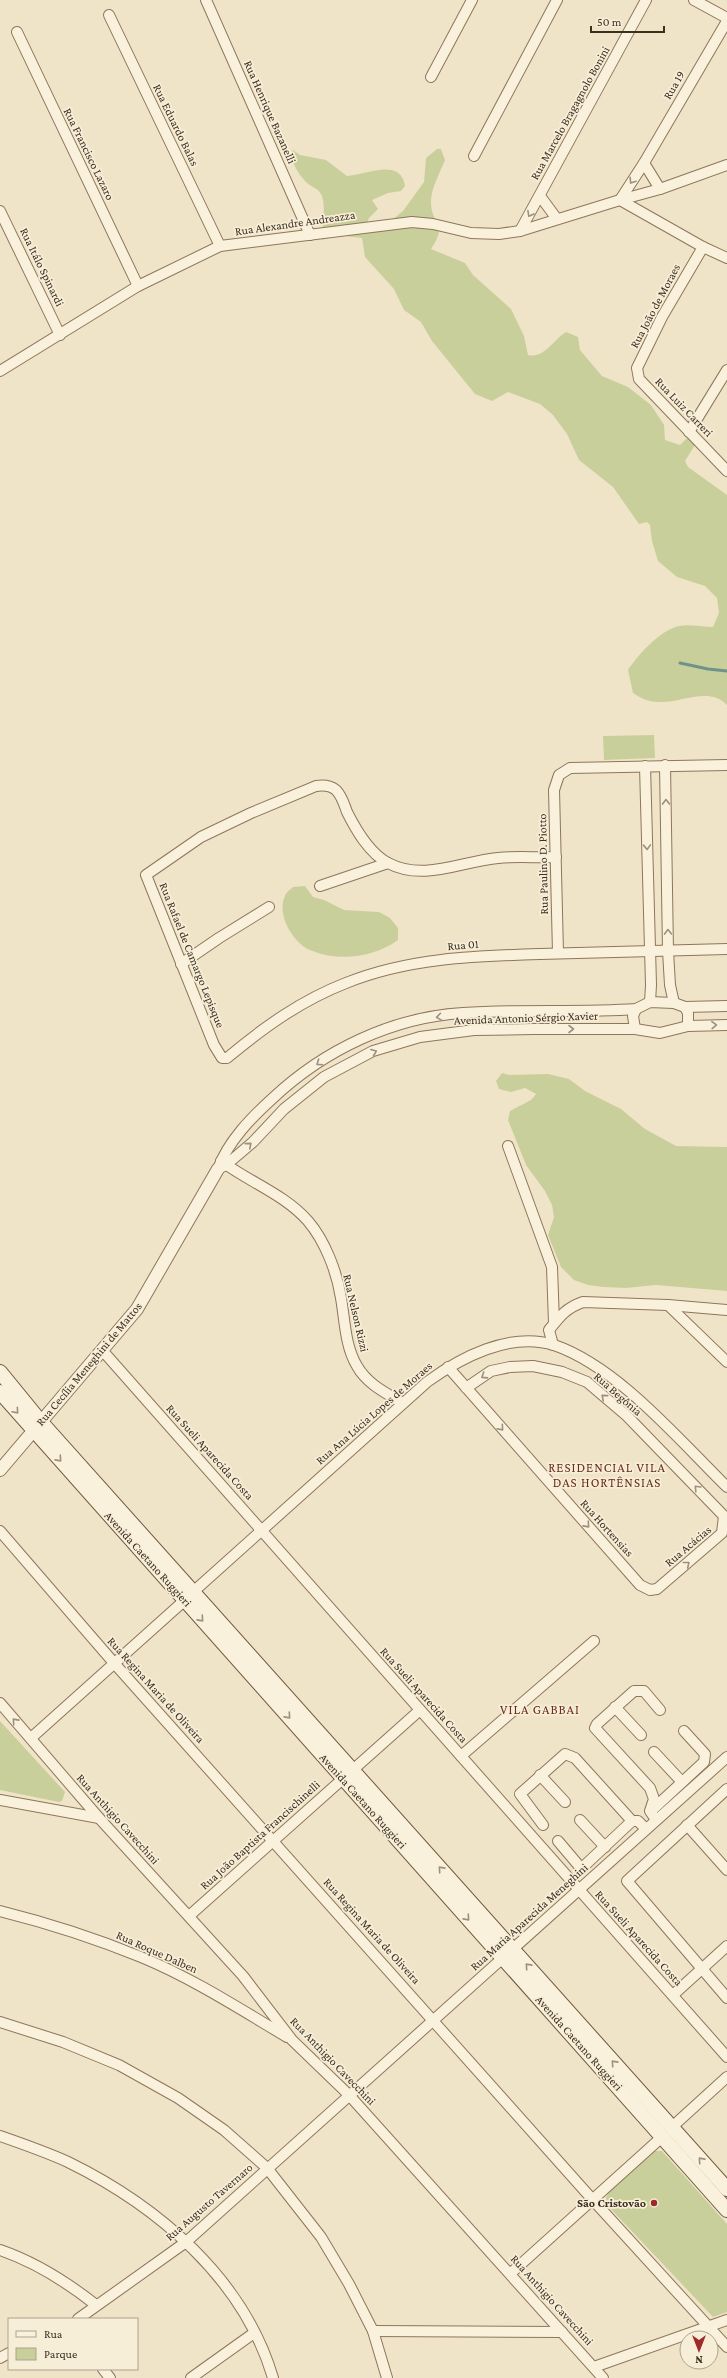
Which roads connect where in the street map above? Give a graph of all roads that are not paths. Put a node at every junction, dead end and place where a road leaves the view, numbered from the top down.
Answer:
1 (206, 0) edge
2 (472, 0) edge
3 (557, 0) edge
4 (646, 0) edge
5 (694, 0) edge
6 (109, 15) dead end
7 (727, 20) edge
8 (17, 32) dead end
9 (430, 77) dead end
10 (474, 156) dead end
11 (644, 163) junction
12 (727, 165) edge
13 (660, 189) junction
14 (540, 196) junction
15 (620, 200) junction
16 (0, 211) edge
17 (557, 219) junction
18 (520, 231) junction
19 (310, 235) junction
20 (220, 246) junction
21 (703, 247) junction
22 (727, 258) edge
23 (138, 286) junction
24 (60, 335) junction
25 (727, 370) edge
26 (0, 372) edge
27 (639, 379) joint
28 (689, 432) junction
29 (727, 471) edge
30 (665, 765) junction
31 (727, 765) edge
32 (645, 766) junction
33 (556, 857) junction
34 (388, 863) junction
35 (320, 886) dead end
36 (269, 907) dead end
37 (727, 949) edge
38 (650, 951) junction
39 (668, 951) junction
40 (558, 953) junction
41 (181, 964) junction
42 (650, 1002) junction
43 (674, 1003) junction
44 (727, 1006) edge
45 (685, 1007) junction
46 (636, 1009) junction
47 (727, 1025) edge
48 (688, 1026) junction
49 (635, 1029) junction
50 (226, 1058) joint
51 (508, 1146) dead end
52 (221, 1165) junction
53 (668, 1305) junction
54 (727, 1310) edge
55 (554, 1323) junction
56 (553, 1345) junction
57 (102, 1350) junction
58 (727, 1362) edge
59 (448, 1367) junction
60 (0, 1372) edge
61 (466, 1388) junction
62 (0, 1392) edge
63 (404, 1403) junction
64 (37, 1426) junction
65 (0, 1470) edge
66 (727, 1487) edge
67 (724, 1516) joint
68 (0, 1531) edge
69 (262, 1531) junction
70 (657, 1589) joint
71 (189, 1596) junction
72 (594, 1641) dead end
73 (114, 1663) junction
74 (0, 1703) edge
75 (615, 1707) junction
76 (420, 1710) junction
77 (660, 1710) dead end
78 (684, 1731) dead end
79 (641, 1735) dead end
80 (31, 1738) junction
81 (654, 1752) dead end
82 (461, 1756) junction
83 (727, 1757) edge
84 (347, 1774) junction
85 (540, 1775) junction
86 (682, 1782) junction
87 (727, 1789) edge
88 (0, 1800) edge
89 (565, 1802) dead end
90 (650, 1811) junction
91 (98, 1818) junction
92 (580, 1820) dead end
93 (656, 1820) junction
94 (632, 1821) junction
95 (542, 1824) dead end
96 (686, 1825) junction
97 (646, 1829) junction
98 (274, 1840) junction
99 (558, 1841) dead end
100 (605, 1847) junction
101 (727, 1870) edge
102 (578, 1890) junction
103 (0, 1911) edge
104 (189, 1916) junction
105 (727, 1946) edge
106 (508, 1954) junction
107 (701, 1969) junction
108 (673, 1995) junction
109 (727, 1998) edge
110 (434, 2020) junction
111 (0, 2022) edge
112 (292, 2040) junction
113 (727, 2057) edge
114 (727, 2077) edge
115 (349, 2096) junction
116 (667, 2132) junction
117 (0, 2136) edge
118 (267, 2168) junction
119 (727, 2189) edge
120 (592, 2199) junction
121 (727, 2210) edge
122 (186, 2242) junction
123 (0, 2250) edge
124 (511, 2273) junction
125 (96, 2305) junction
126 (79, 2318) edge
127 (727, 2320) edge
128 (709, 2326) junction
129 (373, 2331) junction
130 (562, 2332) junction
131 (254, 2333) junction
132 (727, 2347) edge
133 (594, 2367) junction
134 (104, 2370) edge
135 (110, 2378) edge
136 (191, 2378) edge
137 (273, 2378) edge
138 (387, 2378) edge
139 (604, 2378) edge

1 - 19 street, Rua Henrique Bazanelli
2 - 9 street
3 - 10 street
4 - 14 street, Rua Marcelo Bragagnolo Bonini
5 - 7 street
6 - 20 street, Rua Eduardo Balas
7 - 11 street, Rua 19
8 - 23 street, Rua Francisco Lazaro
11 - 13 street
11 -> 15 street, Rua 19
12 - 13 street, Rua Alexandre Andreazza
13 - 15 street, Rua Alexandre Andreazza
14 - 17 street, Rua Marcelo Bragagnolo Bonini
14 -> 18 street, Rua Marcelo Bragagnolo Bonini
15 - 17 street, Rua Alexandre Andreazza
15 - 21 street
16 - 24 street, Rua Itálo Spinardi
17 - 18 street, Rua Alexandre Andreazza
18 - 19 street, Rua Alexandre Andreazza
19 - 20 street, Rua Alexandre Andreazza
20 - 23 street, Rua Alexandre Andreazza
21 - 22 street
21 - 27 street, Rua João de Moraes
23 - 24 street, Rua Alexandre Andreazza
24 - 26 street, Rua Alexandre Andreazza
25 - 28 street
27 - 28 street, Rua Luiz Carreri
28 - 29 street, Rua Luiz Carreri
30 - 31 street
30 - 32 street
39 -> 30 street
32 - 33 street, Rua Paulino D. Piotto
32 -> 38 street
33 - 34 street, Rua Rafael de Camargo Lepisque
33 - 40 street, Rua Paulino D. Piotto
34 - 35 street
34 - 41 street, Rua Rafael de Camargo Lepisque
36 - 41 street
37 - 39 street, Rua 01
38 - 39 street, Rua 01
38 - 40 street, Rua 01
38 - 42 street
39 - 43 street
40 - 50 street, Rua 01
41 - 50 street, Rua Rafael de Camargo Lepisque
42 - 43 street, Avenida Antonio Sérgio Xavier
42 - 46 street, Avenida Antonio Sérgio Xavier
43 - 45 street, Avenida Antonio Sérgio Xavier
44 - 45 street, Avenida Antonio Sérgio Xavier
45 - 48 street
46 - 49 street
46 -> 52 street, Avenida Antonio Sérgio Xavier
48 -> 47 street, Avenida Antonio Sérgio Xavier
48 - 49 street, Avenida Antonio Sérgio Xavier
52 -> 49 street, Avenida Antonio Sérgio Xavier
51 - 55 street
52 - 57 street, Rua Cecília Meneghini de Mattos
52 - 63 street, Rua Nelson Rizzi
53 - 54 street
53 - 55 street
53 - 58 street
55 - 56 street
56 - 59 street, Rua Ana Lúcia Lopes de Moraes
56 - 66 street, Rua Ana Lúcia Lopes de Moraes
57 - 64 street, Rua Cecília Meneghini de Mattos
57 - 69 street, Rua Sueli Aparecida Costa
59 - 61 street, Rua Hortensias
59 - 63 street, Rua Ana Lúcia Lopes de Moraes
60 - 64 main road, Avenida Caetano Ruggieri
67 -> 61 street, Rua Begônia
61 -> 70 street, Rua Hortensias
62 -> 64 main road, Avenida Caetano Ruggieri
63 - 69 street, Rua Ana Lúcia Lopes de Moraes
64 - 65 street, Rua Cecília Meneghini de Mattos
64 - 71 main road, Avenida Caetano Ruggieri
70 -> 67 street, Rua Acácias
68 - 73 street, Rua Regina Maria de Oliveira
69 - 71 street, Rua Ana Lúcia Lopes de Moraes
69 - 76 street, Rua Sueli Aparecida Costa
71 - 73 street, Rua Ana Lúcia Lopes de Moraes
71 - 84 main road, Avenida Caetano Ruggieri
72 - 82 street
73 - 80 street, Rua Ana Lúcia Lopes de Moraes
73 - 98 street, Rua Regina Maria de Oliveira
80 -> 74 street, Rua Anthigio Cavecchini
75 - 77 street
75 - 79 street
75 - 90 street
76 - 82 street, Rua Sueli Aparecida Costa
76 - 84 street, Rua João Baptista Francischinelli
78 - 86 street
80 - 91 street, Rua Anthigio Cavecchini
81 - 86 street
82 - 102 street, Rua Sueli Aparecida Costa
83 - 93 street, Rua Maria Aparecida Meneghini
84 - 98 street, Rua João Baptista Francischinelli
84 - 106 main road, Avenida Caetano Ruggieri
85 - 89 street
85 - 94 street
85 - 95 street
86 - 90 street
87 - 96 street
88 - 91 street
90 - 93 street
91 - 104 street, Rua Anthigio Cavecchini
92 - 100 street
93 - 97 street, Rua Maria Aparecida Meneghini
94 - 97 street
94 - 100 street
96 - 101 street
96 - 107 street
97 - 102 street, Rua Maria Aparecida Meneghini
98 - 104 street, Rua João Baptista Francischinelli
98 - 110 street, Rua Regina Maria de Oliveira
99 - 100 street
102 - 106 street, Rua Maria Aparecida Meneghini
102 - 108 street, Rua Sueli Aparecida Costa
103 - 112 street, Rua Roque Dalben
104 - 112 street, Rua Anthigio Cavecchini
105 - 107 street
106 - 110 street, Rua Maria Aparecida Meneghini
106 - 116 main road, Avenida Caetano Ruggieri
107 - 108 street
107 - 109 street
108 - 113 street, Rua Sueli Aparecida Costa
110 - 115 street, Rua Maria Aparecida Meneghini
110 - 120 street, Rua Regina Maria de Oliveira
111 - 118 street
112 - 115 street, Rua Anthigio Cavecchini
114 - 116 street
115 - 118 street, Rua Augusto Tavernaro
115 - 124 street, Rua Anthigio Cavecchini
119 -> 116 main road, Avenida Caetano Ruggieri
116 - 120 street
116 - 121 main road, Avenida Caetano Ruggieri
117 - 122 street
118 - 122 street, Rua Augusto Tavernaro
118 - 129 street
120 - 124 street
120 - 128 street, Rua Regina Maria de Oliveira
122 - 125 street, Rua Augusto Tavernaro
122 - 131 street
123 - 125 street
124 - 130 street, Rua Anthigio Cavecchini
125 - 126 street, Rua Augusto Tavernaro
127 - 128 street
128 - 132 street, Rua Regina Maria de Oliveira
128 - 133 street
129 - 130 street
129 - 138 street
130 - 133 street, Rua Anthigio Cavecchini
131 - 136 street
131 - 137 street
133 - 139 street, Rua Anthigio Cavecchini
134 - 135 street

